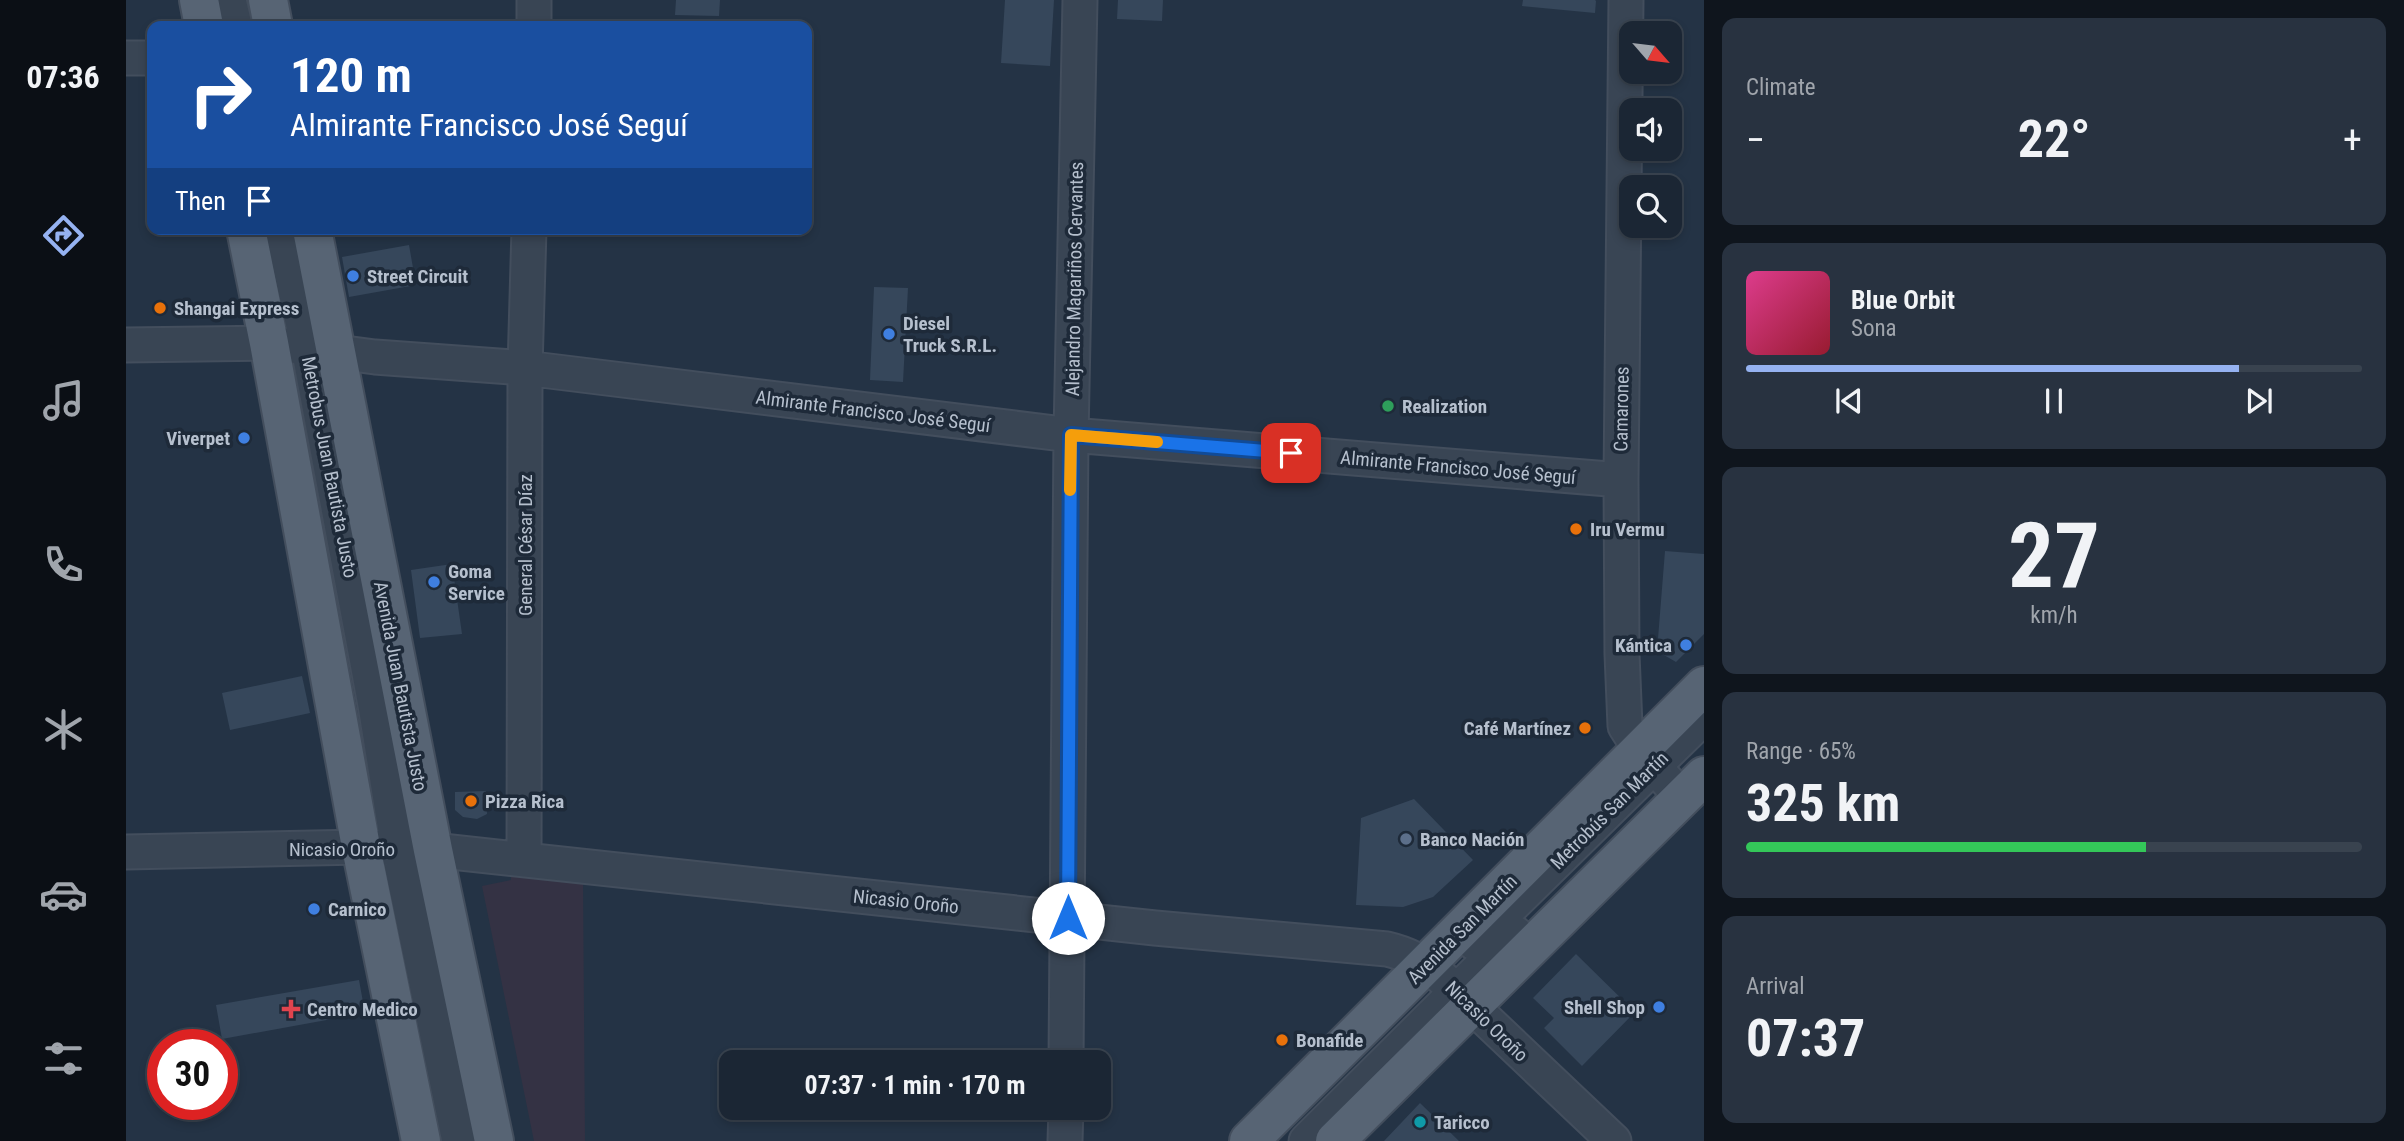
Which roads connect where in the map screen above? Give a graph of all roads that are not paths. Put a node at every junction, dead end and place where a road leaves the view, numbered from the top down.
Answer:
1 (199, 0) edge
2 (229, 0) edge
3 (268, 0) edge
4 (534, 0) edge
5 (1080, 0) edge
6 (1626, 0) edge
7 (203, 21) edge
8 (234, 21) edge
9 (272, 21) edge
10 (534, 21) edge
11 (126, 58) edge
12 (147, 58) edge
13 (247, 235) edge
14 (283, 235) edge
15 (312, 235) edge
16 (529, 235) edge
17 (269, 343) junction
18 (126, 345) edge
19 (322, 349) junction
20 (525, 368) junction
21 (1071, 435) junction
22 (1620, 480) junction
23 (1704, 686) edge
24 (1704, 717) edge
25 (1704, 744) edge
26 (1670, 774) edge
27 (397, 849) junction
28 (126, 852) edge
29 (524, 860) junction
30 (1068, 918) junction
31 (1448, 985) junction
32 (1066, 1050) edge
33 (1066, 1120) edge
34 (421, 1141) edge
35 (459, 1141) edge
36 (494, 1141) edge
37 (1065, 1141) edge
38 (1249, 1141) edge
39 (1276, 1141) edge
40 (1306, 1141) edge
41 (1335, 1141) edge
42 (1614, 1141) edge

1 - 7 main road
2 - 8 street
3 - 9 main road
4 - 10 street
5 - 21 street, Alejandro Magariños Cervantes
6 - 22 street, Camarones
11 - 12 street
13 - 17 main road, Avenida Juan Bautista Justo
14 - 19 street, Metrobus Juan Bautista Justo
15 - 19 main road, Avenida Juan Bautista Justo
16 - 20 street, General César Díaz
17 - 18 street, Almirante Francisco José Seguí
17 - 19 street, Almirante Francisco José Seguí
17 - 27 main road, Avenida Juan Bautista Justo
19 - 20 street, Almirante Francisco José Seguí
19 - 27 main road, Avenida Juan Bautista Justo
19 - 27 street, Metrobus Juan Bautista Justo
20 - 21 street, Almirante Francisco José Seguí
20 - 29 street, General César Díaz
21 - 22 street, Almirante Francisco José Seguí
21 - 30 street, Alejandro Magariños Cervantes
22 - 26 street, Camarones
23 - 26 main road, Avenida San Martín
24 - 26 street, Metrobús San Martín
25 - 26 street, Metrobús San Martín
26 - 31 main road, Avenida San Martín
26 - 31 main road, Avenida San Martín
27 - 28 street, Nicasio Oroño
27 - 29 street, Nicasio Oroño
27 - 34 main road, Avenida Juan Bautista Justo
27 - 35 street, Metrobus Juan Bautista Justo
27 - 36 main road, Avenida Juan Bautista Justo
29 - 30 street, Nicasio Oroño
30 - 31 street, Nicasio Oroño
30 - 32 street, Alejandro Magariños Cervantes
31 - 38 main road, Avenida San Martín
31 - 39 street
31 - 40 street
31 - 41 main road, Avenida San Martín
31 - 42 street, Nicasio Oroño
33 - 37 street

